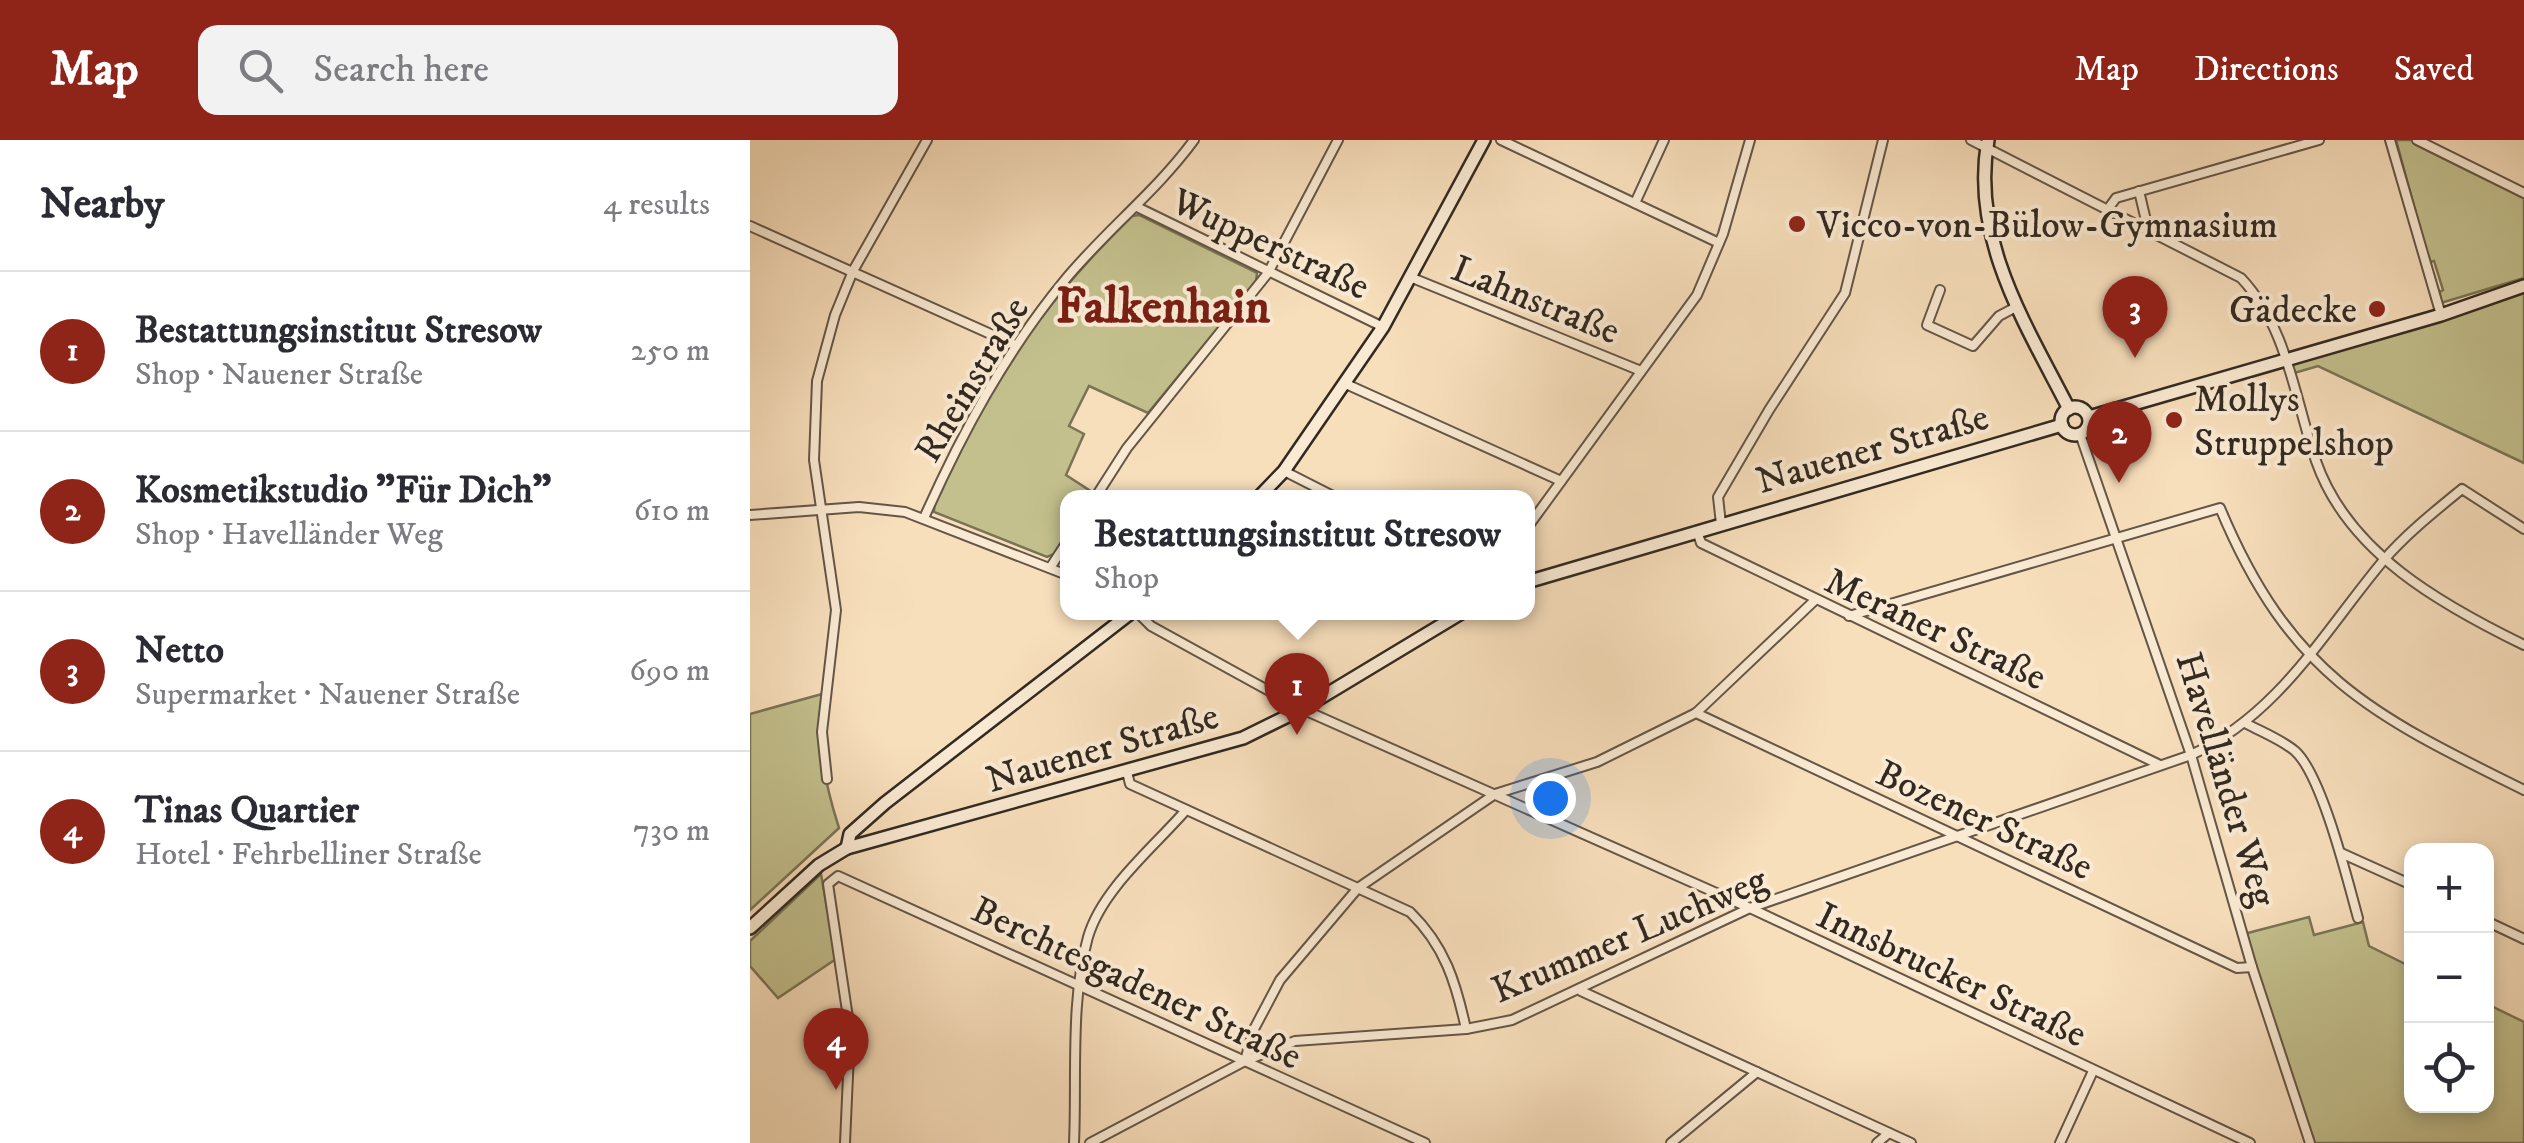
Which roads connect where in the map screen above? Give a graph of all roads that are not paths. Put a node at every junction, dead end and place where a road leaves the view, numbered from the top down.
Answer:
1 (927, 140) edge
2 (1194, 140) edge
3 (1338, 140) edge
4 (1484, 140) edge
5 (1501, 140) edge
6 (1664, 140) edge
7 (1750, 140) edge
8 (1884, 140) edge
9 (1971, 140) edge
10 (2319, 140) edge
11 (2390, 140) edge
12 (2416, 140) edge
13 (1987, 144) edge
14 (2139, 191) junction
15 (2524, 193) edge
16 (1635, 203) junction
17 (1137, 207) junction
18 (2108, 210) junction
19 (750, 226) edge
20 (2148, 229) junction
21 (1719, 243) junction
22 (853, 271) junction
23 (1268, 273) junction
24 (1410, 278) junction
25 (2524, 286) edge
26 (1940, 290) dead end
27 (2016, 307) junction
28 (2442, 315) junction
29 (1383, 327) junction
30 (1015, 345) junction
31 (2286, 360) junction
32 (1640, 370) junction
33 (1346, 384) junction
34 (2069, 409) junction
35 (2089, 416) junction
36 (2062, 425) junction
37 (2080, 434) junction
38 (1284, 471) junction
39 (1560, 481) junction
40 (1100, 490) edge
41 (1266, 490) edge
42 (1321, 490) edge
43 (822, 510) junction
44 (750, 516) edge
45 (1535, 517) edge
46 (924, 518) junction
47 (1721, 524) junction
48 (2524, 529) edge
49 (1697, 531) junction
50 (2119, 539) junction
51 (1060, 553) edge
52 (2385, 559) junction
53 (1050, 568) junction
54 (1060, 572) edge
55 (1535, 580) edge
56 (1814, 601) junction
57 (1849, 616) junction
58 (1124, 620) edge
59 (1144, 620) edge
60 (1451, 620) edge
61 (2524, 645) edge
62 (2310, 656) junction
63 (1302, 709) junction
64 (1696, 713) junction
65 (2247, 724) junction
66 (2191, 755) junction
67 (2160, 765) junction
68 (1127, 772) junction
69 (828, 779) dead end
70 (2524, 790) edge
71 (1495, 794) junction
72 (1186, 810) junction
73 (1958, 837) junction
74 (847, 848) junction
75 (2341, 853) junction
76 (2404, 882) edge
77 (1358, 888) junction
78 (1750, 908) junction
79 (2358, 918) dead end
80 (2494, 925) edge
81 (750, 928) edge
82 (2524, 939) edge
83 (2252, 967) junction
84 (1081, 988) junction
85 (1582, 991) junction
86 (1466, 1030) junction
87 (1245, 1062) junction
88 (2093, 1071) junction
89 (1757, 1072) junction
90 (2226, 1131) junction
91 (1888, 1133) junction
92 (1095, 1142) edge
93 (845, 1143) edge
94 (1074, 1143) edge
95 (1425, 1143) edge
96 (1671, 1143) edge
97 (1876, 1143) edge
98 (1912, 1143) edge
99 (2060, 1143) edge
100 (2220, 1143) edge
101 (2250, 1143) edge
102 (2310, 1143) edge

1 - 22 street
2 - 17 street, Rheinstraße
3 - 23 street
4 - 24 main road
5 - 16 street
6 - 16 street
7 - 21 street
8 - 47 street
9 - 13 street
10 - 14 street
11 - 28 street
12 - 15 street
13 - 18 street
13 - 27 main road
14 - 18 street
14 - 20 street
16 - 21 street
17 - 23 street, Wupperstraße
17 - 30 street, Rheinstraße
18 - 20 street
19 - 22 street
20 - 31 street
21 - 32 street
22 - 30 street
22 - 43 street
23 - 29 street, Wupperstraße
23 - 40 street
24 - 29 main road
24 - 32 street, Lahnstraße
25 - 28 main road
26 - 27 street
27 - 34 main road
28 - 31 main road
29 - 33 main road
30 - 46 street, Rheinstraße
31 - 35 main road
31 - 52 street
32 - 39 street
33 - 38 main road
33 - 39 street
34 - 35 main road
34 - 36 main road
35 - 37 main road
36 - 37 main road
36 - 47 main road, Nauener Straße
37 - 50 street, Havelländer Weg
38 - 41 main road
38 - 42 street
39 - 45 street
43 - 44 street
43 - 46 street
43 - 69 street
46 - 53 street
47 - 49 main road, Nauener Straße
48 - 52 street, Krummer Luchweg
49 - 55 main road, Nauener Straße
49 - 56 street, Meraner Straße
50 - 57 street
50 - 62 street
50 - 66 street, Havelländer Weg
51 - 53 street
52 - 61 street
52 - 62 street, Krummer Luchweg
53 - 54 street
56 - 57 street, Meraner Straße
56 - 64 street
57 - 67 street, Meraner Straße
58 - 74 main road
59 - 63 street, Innsbrucker Straße
60 - 63 main road, Nauener Straße
62 - 65 street, Krummer Luchweg
62 - 70 street
63 - 68 main road, Nauener Straße
63 - 71 street, Innsbrucker Straße
64 - 71 street
64 - 73 street, Bozener Straße
65 - 66 street, Krummer Luchweg
65 - 75 street
66 - 67 street, Krummer Luchweg
66 - 83 street, Havelländer Weg
67 - 73 street, Krummer Luchweg
68 - 72 street
68 - 74 main road, Nauener Straße
71 - 77 street
71 - 78 street, Innsbrucker Straße
72 - 77 street
72 - 84 street
73 - 78 street, Krummer Luchweg
73 - 83 street, Bozener Straße
74 - 81 main road
75 - 76 street
75 - 79 street
77 - 86 street
77 - 87 street
78 - 85 street, Krummer Luchweg
78 - 88 street, Innsbrucker Straße
80 - 82 street
83 - 102 street, Havelländer Weg
84 - 87 street, Berchtesgadener Straße
84 - 93 street, Berchtesgadener Straße
84 - 94 street
85 - 86 street, Krummer Luchweg
85 - 89 street
86 - 87 street, Krummer Luchweg
87 - 92 street, Krummer Luchweg
87 - 95 street, Berchtesgadener Straße
88 - 90 street, Innsbrucker Straße
88 - 99 street
89 - 91 street
89 - 96 street
90 - 100 street
90 - 101 street, Innsbrucker Straße
91 - 97 street
91 - 98 street

